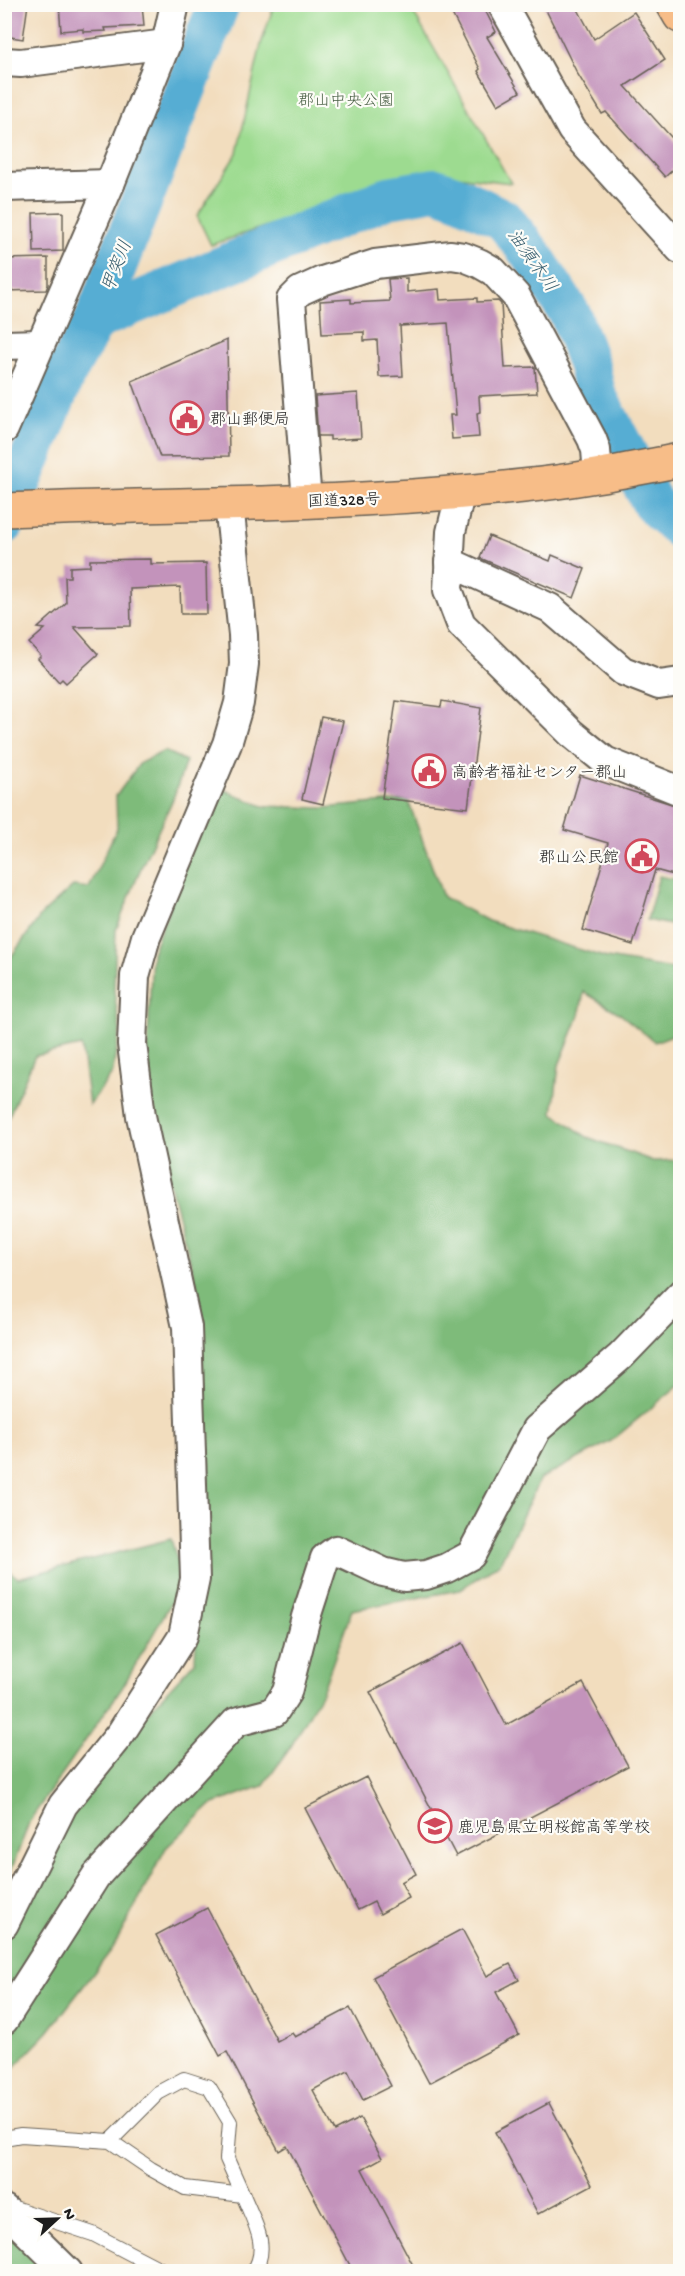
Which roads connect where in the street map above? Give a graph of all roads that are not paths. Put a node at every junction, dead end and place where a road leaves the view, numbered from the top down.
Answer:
1 (175, 4) edge
2 (501, 4) edge
3 (673, 4) edge
4 (681, 16) edge
5 (166, 45) junction
6 (4, 62) edge
7 (110, 184) junction
8 (4, 187) edge
9 (681, 249) edge
10 (40, 344) junction
11 (4, 345) edge
12 (4, 429) edge
13 (681, 460) edge
14 (603, 475) junction
15 (461, 491) junction
16 (307, 501) junction
17 (229, 504) junction
18 (4, 510) edge
19 (449, 562) junction
20 (681, 682) edge
21 (681, 791) edge
22 (681, 1295) edge
23 (4, 1924) edge
24 (4, 2020) edge
25 (4, 2138) edge
26 (110, 2141) junction
27 (243, 2196) junction
28 (4, 2207) edge
29 (68, 2271) edge
30 (166, 2271) edge
31 (253, 2271) edge

1 - 5 street
2 - 9 street
3 - 4 main road
5 - 6 street
5 - 7 street
7 - 8 street
7 - 10 street
10 - 11 street
10 - 12 street
13 - 14 main road, 国道328号
14 - 15 main road, 国道328号
14 - 16 street
15 - 16 main road, 国道328号
15 - 19 street
16 - 17 main road, 国道328号
17 - 18 main road, 国道328号
17 - 23 street
19 - 20 street
19 - 21 street
22 - 24 street
25 - 26 lane
26 - 27 lane
26 - 27 lane
27 - 31 lane
28 - 29 street
28 - 30 lane

